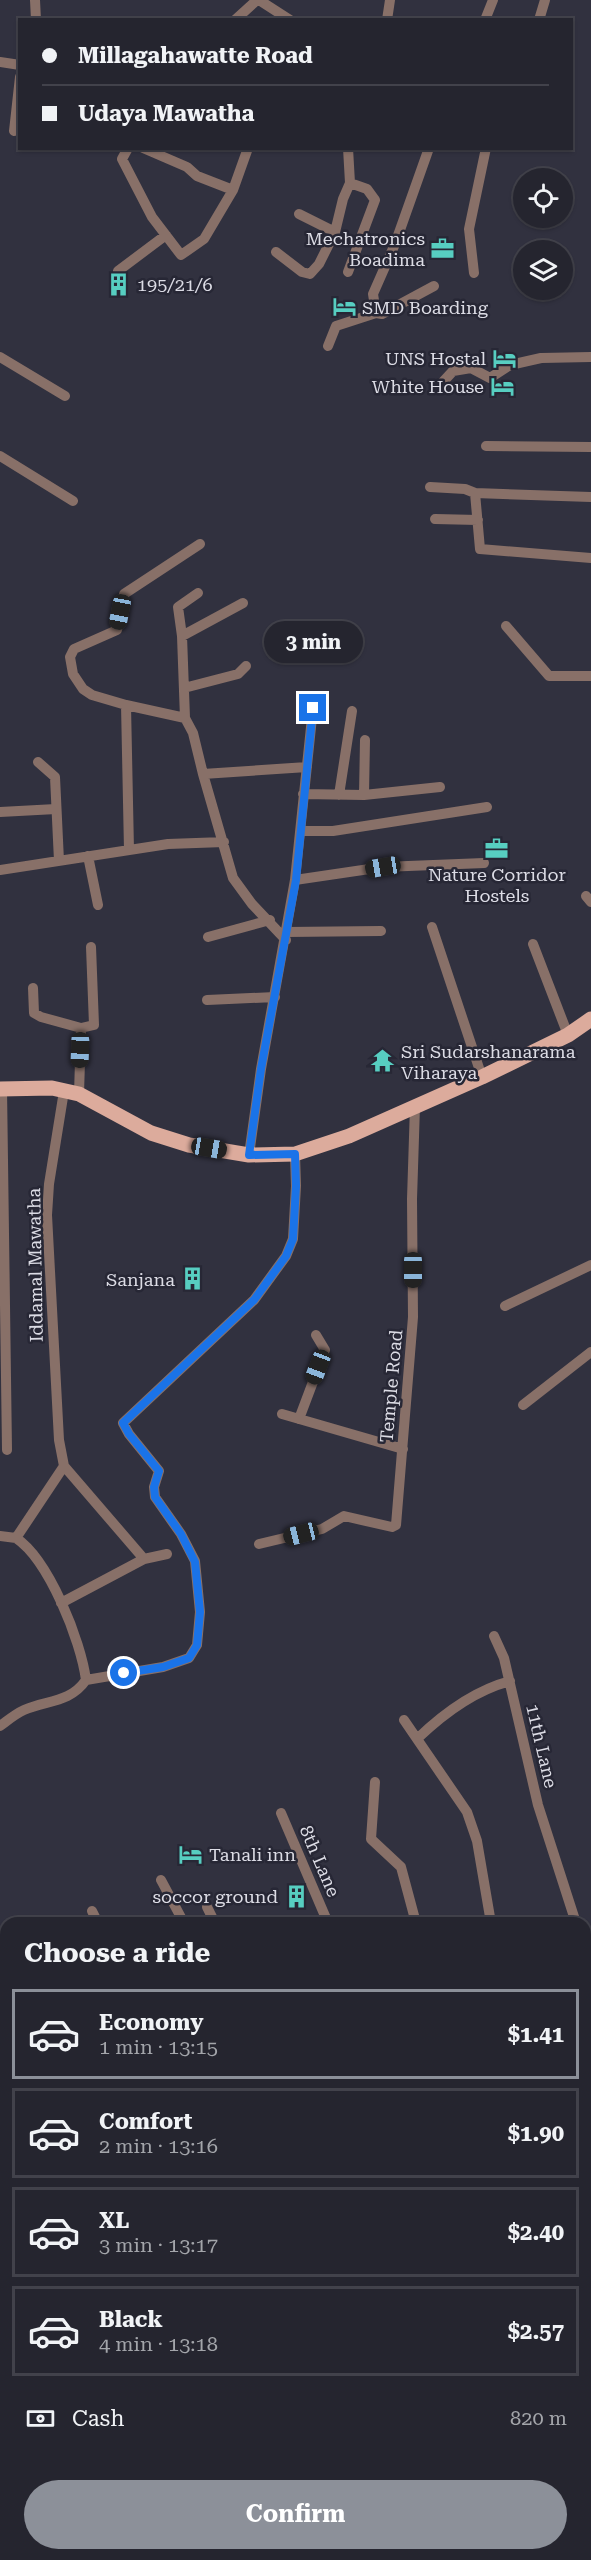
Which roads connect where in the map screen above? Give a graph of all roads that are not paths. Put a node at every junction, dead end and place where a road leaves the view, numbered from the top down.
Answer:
1 (35, 0) edge
2 (258, 0) edge
3 (390, 0) edge
4 (494, 0) edge
5 (545, 0) edge
6 (36, 18) edge
7 (237, 18) edge
8 (287, 18) edge
9 (387, 18) edge
10 (486, 18) edge
11 (540, 18) edge
12 (0, 63) edge
13 (18, 65) edge
14 (18, 95) edge
15 (14, 131) dead end
16 (127, 150) edge
17 (148, 150) edge
18 (247, 150) edge
19 (348, 150) edge
20 (428, 150) edge
21 (486, 150) edge
22 (350, 183) junction
23 (233, 190) junction
24 (299, 214) dead end
25 (335, 232) junction
26 (166, 235) junction
27 (276, 252) dead end
28 (118, 271) dead end
29 (348, 272) dead end
30 (474, 273) dead end
31 (434, 286) dead end
32 (376, 313) junction
33 (328, 346) dead end
34 (0, 357) edge
35 (591, 357) edge
36 (441, 384) dead end
37 (64, 396) dead end
38 (486, 446) dead end
39 (591, 447) edge
40 (0, 456) edge
41 (430, 487) dead end
42 (475, 493) junction
43 (591, 497) edge
44 (73, 501) dead end
45 (435, 519) dead end
46 (478, 520) junction
47 (200, 544) dead end
48 (591, 558) edge
49 (198, 593) dead end
50 (243, 603) dead end
51 (506, 626) dead end
52 (182, 636) junction
53 (246, 666) dead end
54 (591, 676) edge
55 (184, 688) junction
56 (126, 705) junction
57 (313, 708) dead end
58 (352, 711) dead end
59 (185, 718) junction
60 (365, 740) dead end
61 (38, 762) dead end
62 (307, 767) junction
63 (202, 774) junction
64 (440, 787) dead end
65 (303, 794) junction
66 (339, 795) junction
67 (364, 795) junction
68 (487, 807) dead end
69 (56, 808) junction
70 (0, 812) edge
71 (300, 831) junction
72 (224, 842) junction
73 (129, 850) junction
74 (88, 856) junction
75 (59, 861) junction
76 (484, 863) dead end
77 (0, 870) edge
78 (296, 880) junction
79 (98, 905) dead end
80 (270, 920) junction
81 (432, 927) dead end
82 (381, 931) dead end
83 (286, 936) junction
84 (208, 937) dead end
85 (533, 944) dead end
86 (91, 947) dead end
87 (33, 988) dead end
88 (275, 997) junction
89 (207, 1000) dead end
90 (591, 1020) edge
91 (81, 1028) junction
92 (568, 1035) junction
93 (482, 1077) junction
94 (1, 1089) edge
95 (71, 1092) junction
96 (416, 1106) junction
97 (295, 1154) junction
98 (249, 1155) junction
99 (591, 1265) edge
100 (505, 1306) dead end
101 (316, 1335) dead end
102 (591, 1352) edge
103 (523, 1405) dead end
104 (282, 1414) dead end
105 (299, 1419) junction
106 (403, 1449) junction
107 (7, 1450) dead end
108 (64, 1466) junction
109 (0, 1536) edge
110 (16, 1538) junction
111 (259, 1544) dead end
112 (167, 1554) dead end
113 (144, 1559) junction
114 (61, 1604) junction
115 (494, 1635) dead end
116 (86, 1680) junction
117 (510, 1681) junction
118 (404, 1720) dead end
119 (0, 1726) edge
120 (418, 1738) junction
121 (375, 1782) dead end
122 (281, 1813) dead end
123 (161, 1880) dead end
124 (207, 1907) dead end
125 (92, 1911) dead end
126 (95, 1917) edge
127 (181, 1917) edge
128 (211, 1917) edge
129 (325, 1917) edge
130 (414, 1917) edge
131 (491, 1917) edge
132 (574, 1917) edge
133 (591, 2093) edge
134 (591, 2144) edge

1 - 6 street
2 - 7 street
2 - 8 street
3 - 9 street
4 - 10 street
5 - 11 street
12 - 13 street
14 - 15 street
16 - 26 street
17 - 23 street
18 - 23 street
19 - 22 street
20 - 32 street
21 - 30 street
22 - 25 street
22 - 29 street
23 - 26 street
24 - 25 street
25 - 27 street
26 - 28 street
31 - 32 street
32 - 33 street
34 - 37 street
35 - 36 street
38 - 39 street
40 - 44 street
41 - 42 street
42 - 43 street
42 - 46 street
45 - 46 street
46 - 48 street
47 - 56 street
49 - 52 street
50 - 52 street
51 - 54 street
52 - 55 street
53 - 55 street
55 - 59 street
56 - 59 street
56 - 73 street
57 - 62 street
58 - 66 street
59 - 63 street
60 - 67 street
61 - 69 street
62 - 63 street
62 - 65 street
63 - 72 street
64 - 67 street
65 - 66 street
65 - 71 street
66 - 67 street
68 - 71 street
69 - 70 street
69 - 75 street
71 - 78 street
72 - 73 street
72 - 80 street
73 - 74 street
74 - 75 street
74 - 79 street
75 - 77 street
76 - 78 street
78 - 83 street
80 - 83 street
80 - 84 street
81 - 93 street
82 - 83 street
83 - 88 street
85 - 92 street
86 - 91 street
87 - 91 street
88 - 89 street
88 - 98 street
90 - 92 main road
91 - 95 street, Iddamal Mawatha
92 - 93 main road
93 - 96 main road
94 - 95 main road
94 - 107 street
95 - 98 main road
95 - 108 street, Iddamal Mawatha
96 - 97 main road
96 - 106 street, Temple Road
97 - 98 main road
97 - 116 street
99 - 100 street
101 - 105 street
102 - 103 street
104 - 105 street
105 - 106 street
106 - 111 street, Temple Road
108 - 110 street
108 - 113 street
109 - 110 street
110 - 114 street
112 - 113 street
113 - 114 street
114 - 116 street
115 - 117 street, 11th Lane
116 - 119 street
117 - 120 street
117 - 132 street, 11th Lane
118 - 120 street
120 - 131 street
121 - 130 street
122 - 129 street, 8th Lane
123 - 127 street
124 - 128 street
125 - 126 street
133 - 134 street

